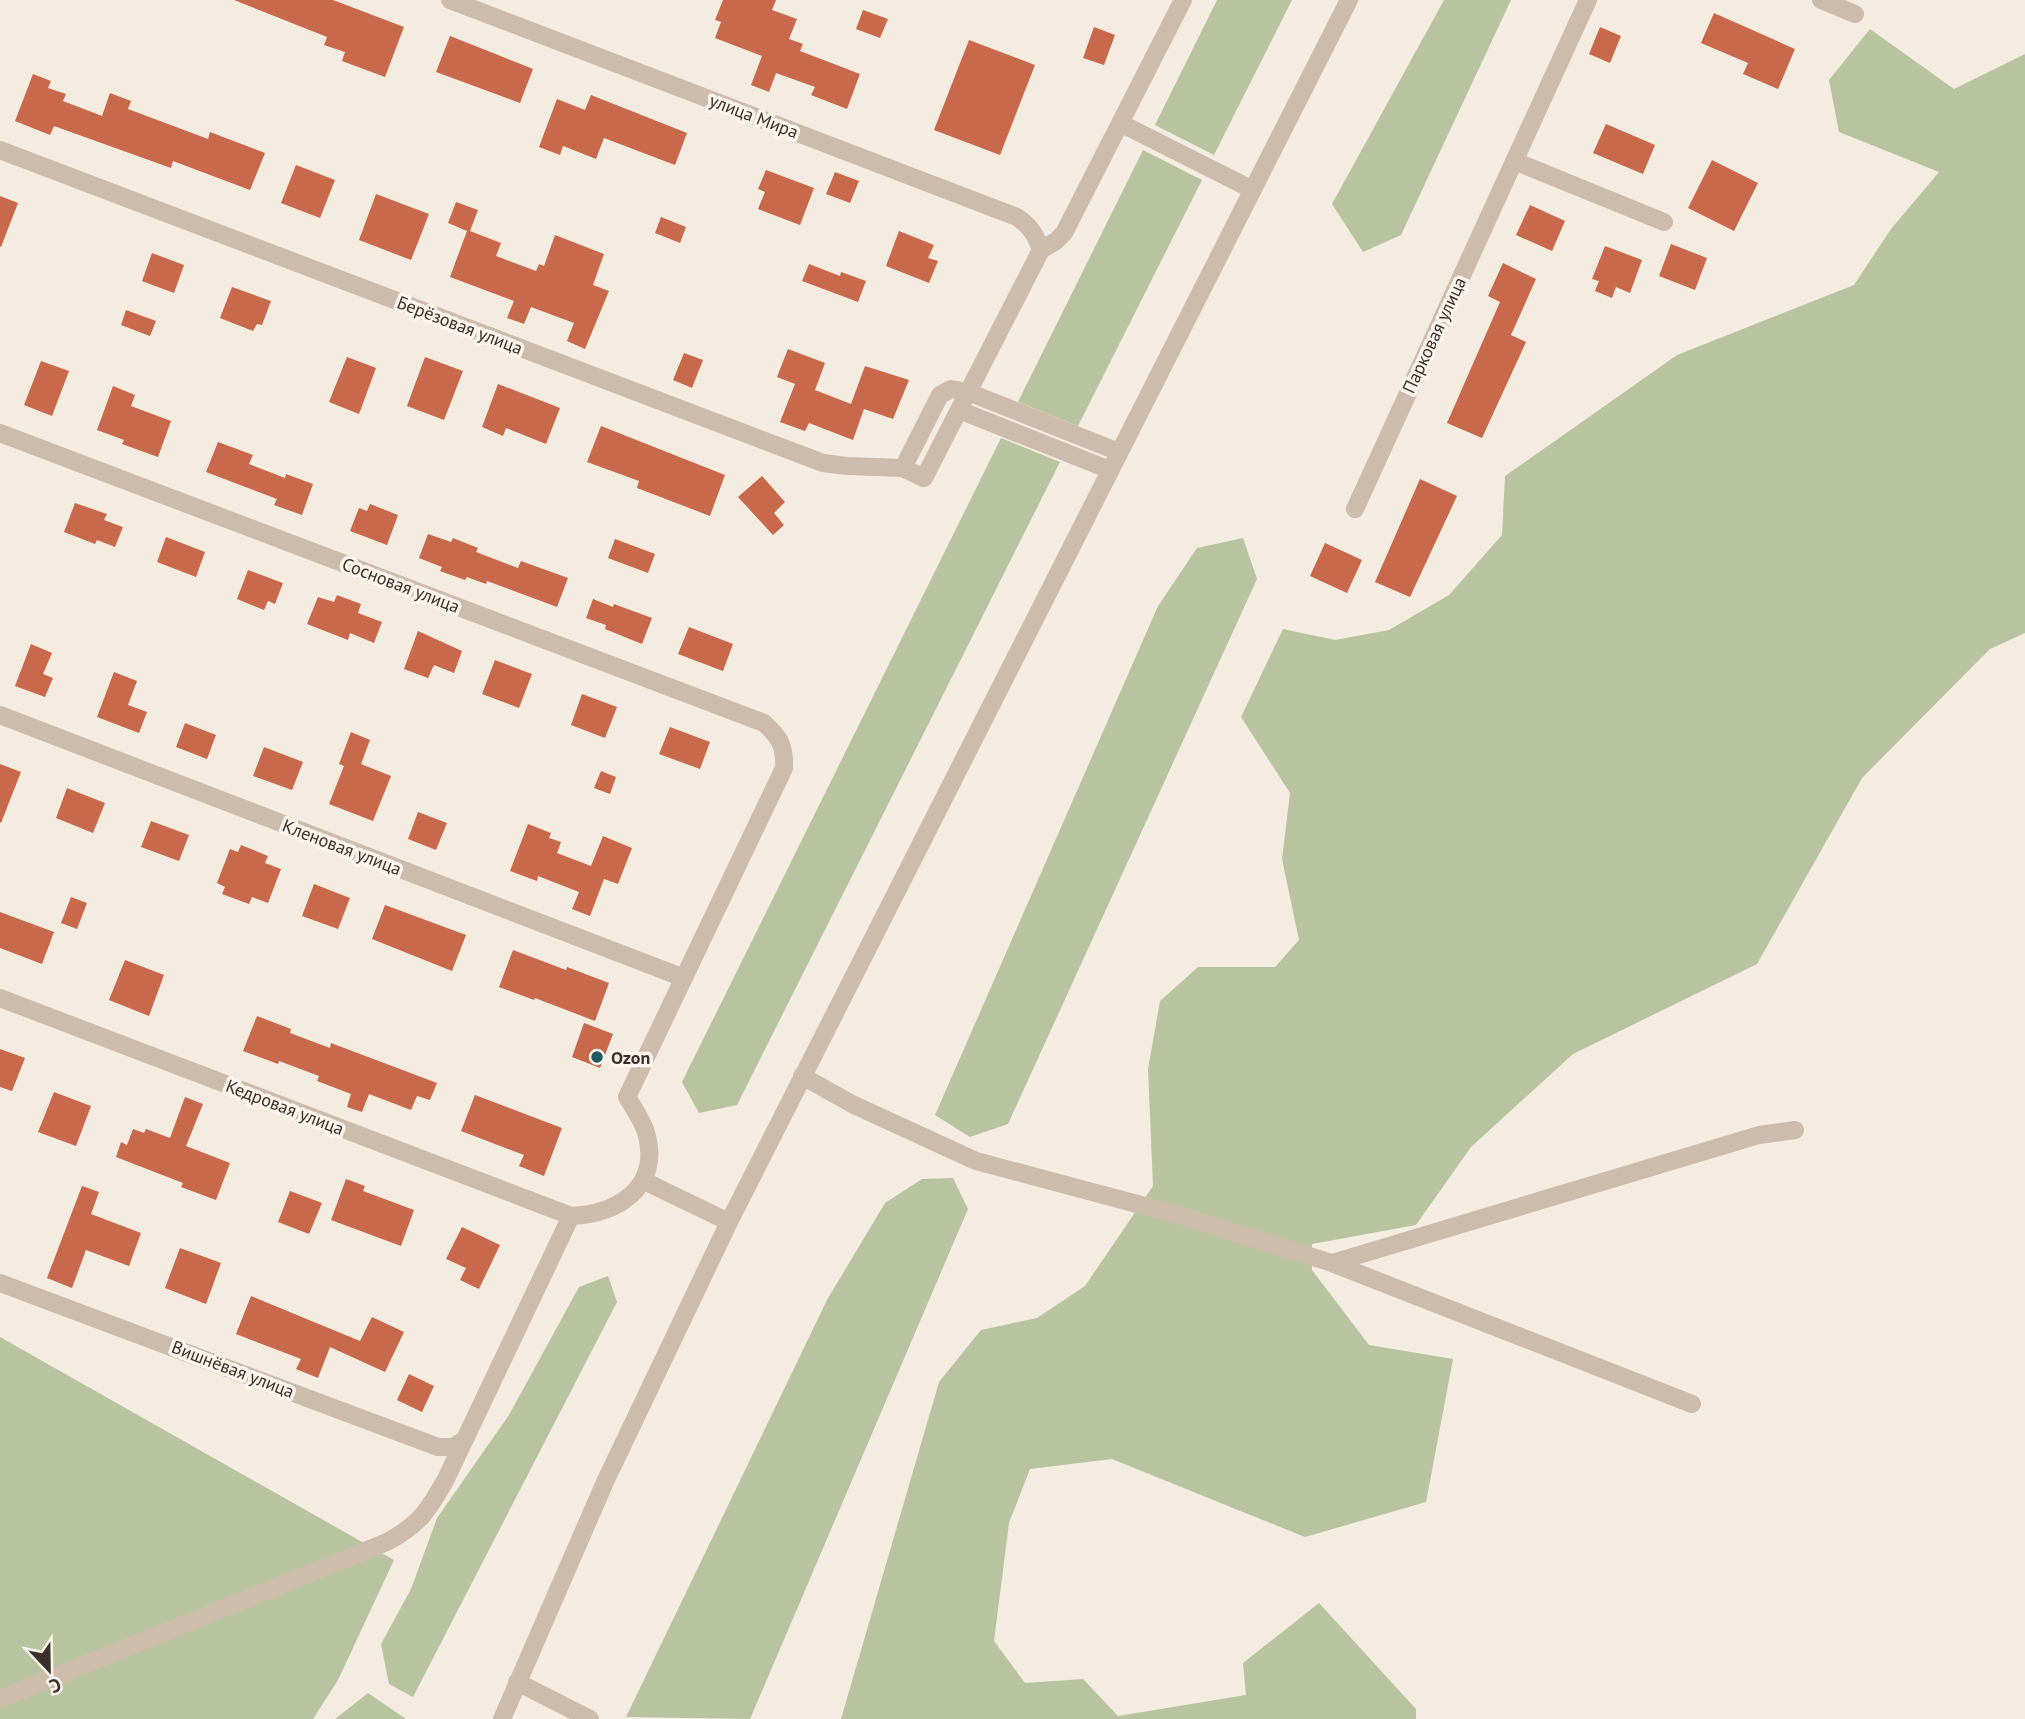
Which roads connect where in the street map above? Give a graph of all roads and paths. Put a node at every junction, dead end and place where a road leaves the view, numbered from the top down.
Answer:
1 (450, 0) edge
2 (1183, 0) edge
3 (1349, 0) edge
4 (1588, 0) edge
5 (1821, 0) edge
6 (1855, 14) dead end
7 (1120, 123) junction
8 (0, 150) edge
9 (1514, 161) junction
10 (1253, 190) junction
11 (1664, 222) dead end
12 (1041, 250) junction
13 (968, 392) junction
14 (959, 410) junction
15 (0, 433) edge
16 (1119, 452) junction
17 (903, 468) junction
18 (1110, 470) junction
19 (1355, 509) dead end
20 (0, 715) edge
21 (684, 978) junction
22 (0, 998) edge
23 (802, 1076) junction
24 (1795, 1130) dead end
25 (645, 1181) junction
26 (571, 1216) junction
27 (730, 1222) junction
28 (1332, 1263) junction
29 (0, 1283) edge
30 (1692, 1404) dead end
31 (464, 1440) junction
32 (517, 1682) junction
33 (0, 1699) edge
34 (502, 1719) edge
35 (590, 1719) edge

1 - 12 street, улица Мира
2 - 7 street
3 - 10 street
4 - 9 street, Парковая улица
5 - 6 street
7 - 10 street
7 - 12 street
8 - 17 street, Берёзовая улица
9 - 11 street
9 - 19 street, Парковая улица
10 - 16 street
12 - 13 street
13 - 14 street
13 - 16 street
13 - 17 street
14 - 17 street, Берёзовая улица
14 - 18 street
15 - 21 street, Сосновая улица
16 - 18 street
18 - 23 street
20 - 21 street, Кленовая улица
21 - 25 street
22 - 26 street, Кедровая улица
23 - 27 street
23 - 28 street
24 - 28 street
25 - 26 street
25 - 27 street
26 - 31 street
27 - 32 street
28 - 30 street
29 - 31 street, Вишнёвая улица
31 - 33 street
32 - 34 street
32 - 35 street

